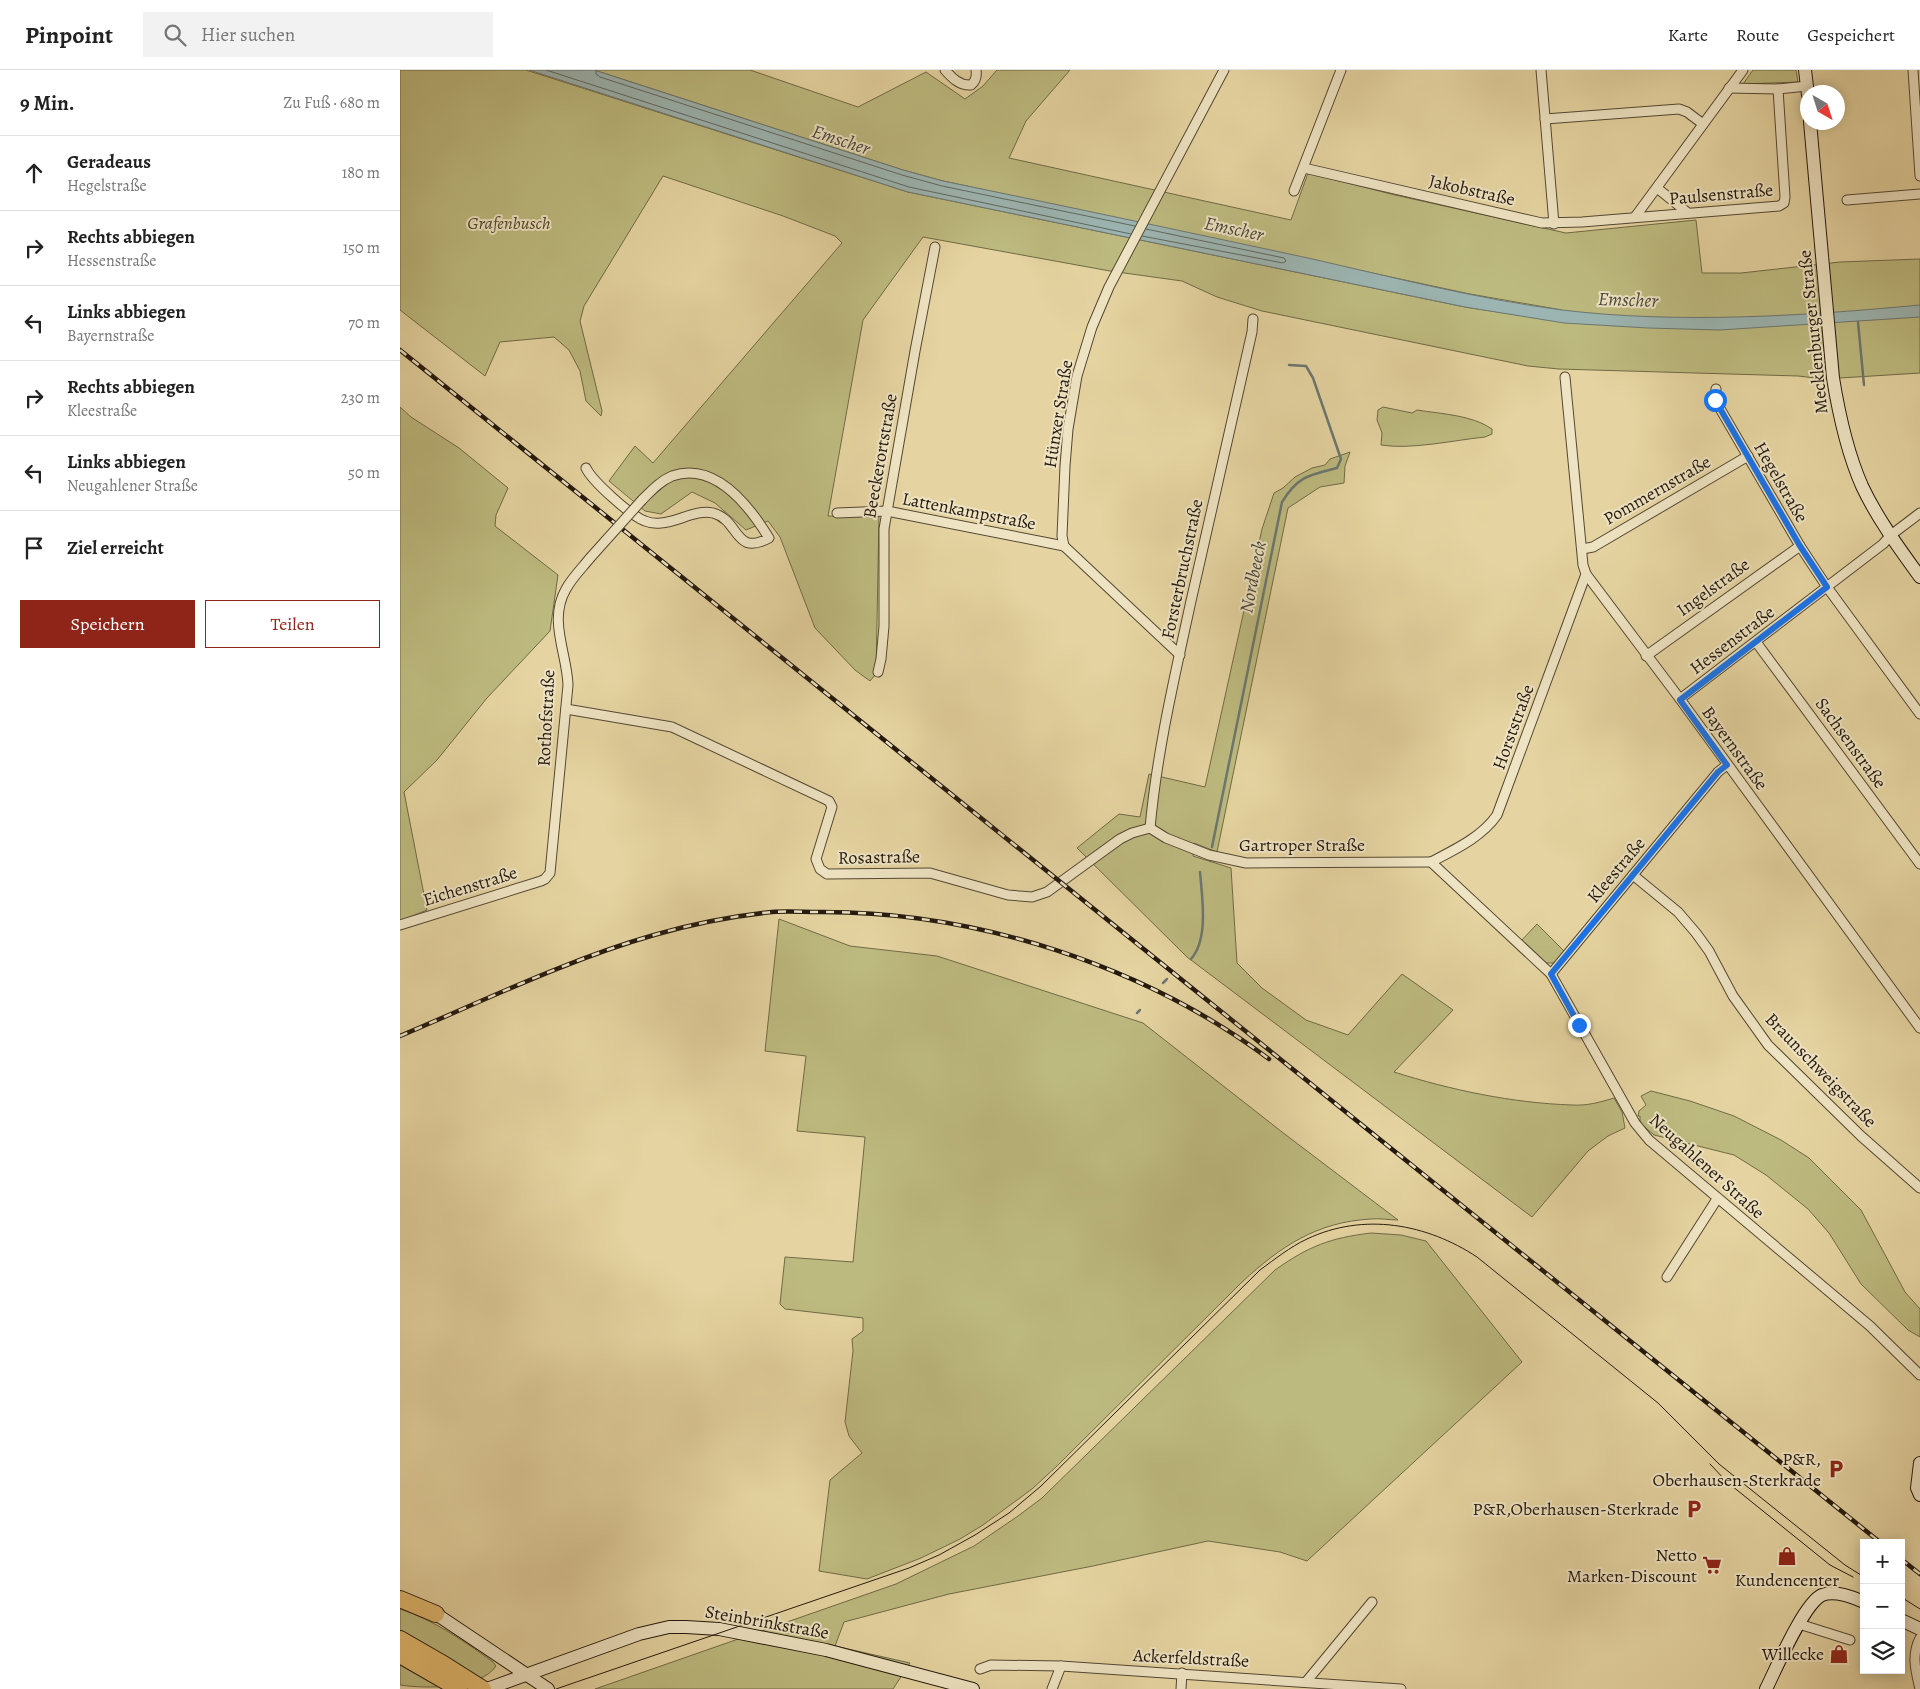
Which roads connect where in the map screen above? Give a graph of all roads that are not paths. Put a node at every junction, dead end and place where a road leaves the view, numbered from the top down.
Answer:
1 (945, 70) edge
2 (976, 70) edge
3 (1224, 70) edge
4 (1341, 70) edge
5 (1541, 70) edge
6 (1743, 70) edge
7 (1805, 70) edge
8 (1912, 70) edge
9 (1806, 85) edge
10 (1729, 88) junction
11 (1778, 89) junction
12 (1800, 91) edge
13 (1545, 119) junction
14 (1703, 124) junction
15 (1811, 130) edge
16 (1304, 168) junction
17 (1920, 176) edge
18 (1657, 188) junction
19 (1294, 192) dead end
20 (1920, 194) edge
21 (1847, 200) dead end
22 (1688, 213) junction
23 (1635, 218) junction
24 (1554, 224) junction
25 (935, 247) dead end
26 (1253, 319) dead end
27 (1565, 377) dead end
28 (1716, 389) dead end
29 (1748, 456) junction
30 (586, 468) dead end
31 (887, 511) junction
32 (837, 513) dead end
33 (1920, 513) edge
34 (1891, 535) junction
35 (1064, 546) junction
36 (1800, 546) junction
37 (1582, 549) junction
38 (1586, 574) junction
39 (1920, 577) edge
40 (1827, 587) junction
41 (1756, 642) junction
42 (1180, 655) junction
43 (1646, 656) junction
44 (878, 672) dead end
45 (1680, 700) junction
46 (566, 709) junction
47 (1920, 714) edge
48 (1727, 765) junction
49 (1150, 828) junction
50 (1431, 862) junction
51 (1920, 864) edge
52 (1633, 875) junction
53 (548, 876) joint
54 (400, 925) edge
55 (1551, 974) junction
56 (1920, 1028) edge
57 (1920, 1188) edge
58 (1717, 1199) junction
59 (1667, 1277) dead end
60 (1920, 1375) edge
61 (1920, 1463) edge
62 (1920, 1495) edge
63 (400, 1599) edge
64 (1860, 1600) edge
65 (1372, 1602) dead end
66 (436, 1614) joint
67 (1905, 1622) edge
68 (1799, 1624) junction
69 (1920, 1629) edge
70 (1920, 1638) edge
71 (400, 1639) edge
72 (1850, 1640) dead end
73 (400, 1655) edge
74 (1061, 1666) junction
75 (980, 1669) dead end
76 (1182, 1673) junction
77 (528, 1676) junction
78 (1306, 1682) junction
79 (944, 1685) edge
80 (459, 1689) edge
81 (483, 1689) edge
82 (488, 1689) edge
83 (548, 1689) edge
84 (973, 1689) edge
85 (1052, 1689) edge
86 (1180, 1689) edge
87 (1401, 1689) edge
88 (1766, 1689) edge
89 (1920, 1689) edge

1 - 2 street
3 - 35 street, Hünxer Straße
4 - 16 street
5 - 13 street
6 - 10 street
7 - 9 street
8 - 17 street
10 - 11 street
10 - 14 street
11 - 12 street
11 - 22 street, Paulsenstraße
13 - 14 street
13 - 24 street
14 - 18 street
15 - 34 street, Mecklenburger Straße
16 - 19 street
16 - 24 street, Jakobstraße
18 - 22 street
18 - 23 street
20 - 21 street
22 - 23 street, Paulsenstraße
23 - 24 street, Jakobstraße
25 - 31 street, Beeckerortstraße
26 - 42 street, Forsterbruchstraße
27 - 37 street, Bayernstraße
28 - 29 street, Hegelstraße
29 - 36 street, Hegelstraße
29 - 37 street, Pommernstraße
30 - 46 street, Rothofstraße, bridge
31 - 32 street, Lattenkampstraße
31 - 35 street, Lattenkampstraße
31 - 44 street, Beeckerortstraße
33 - 34 street, Hessenstraße
34 - 39 street, Mecklenburger Straße
34 - 40 street, Hessenstraße
35 - 42 street
36 - 40 street, Hegelstraße
36 - 43 street, Ingelstraße
37 - 38 street, Bayernstraße
38 - 43 street, Bayernstraße
38 - 50 street, Horststraße
40 - 41 street, Hessenstraße
40 - 47 street, Hegelstraße
41 - 45 street, Hessenstraße
41 - 51 street, Sachsenstraße
42 - 49 street, Forsterbruchstraße
43 - 45 street, Bayernstraße
45 - 48 street, Bayernstraße
46 - 49 street, Rosastraße
46 - 53 street, Rothofstraße
48 - 52 street, Kleestraße
48 - 56 street, Bayernstraße
49 - 50 street, Gartroper Straße
50 - 55 street, Neugahlener Straße
52 - 55 street, Kleestraße
52 - 57 street, Braunschweigstraße
53 - 54 street, Eichenstraße
55 - 58 street, Neugahlener Straße
58 - 59 street
58 - 60 street, Neugahlener Straße
61 - 62 street
63 - 66 highway
64 - 68 street
65 - 78 street
66 - 77 street
67 - 69 street
68 - 72 street
68 - 88 street
70 - 89 street
71 - 81 highway
73 - 80 highway
74 - 75 street, Ackerfeldstraße
74 - 76 street, Ackerfeldstraße
74 - 85 street
76 - 78 street, Ackerfeldstraße
76 - 86 street
77 - 79 street, Steinbrinkstraße
77 - 82 street, Steinbrinkstraße
77 - 83 street
78 - 87 street, Ackerfeldstraße
79 - 84 street, Steinbrinkstraße

